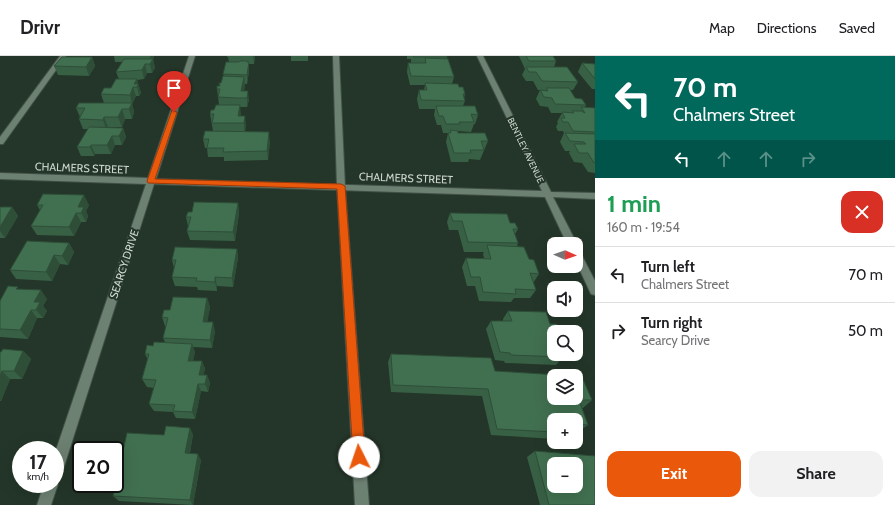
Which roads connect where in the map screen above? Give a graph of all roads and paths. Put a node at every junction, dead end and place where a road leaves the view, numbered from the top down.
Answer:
1 (63, 56) edge
2 (192, 56) edge
3 (336, 56) edge
4 (480, 56) edge
5 (0, 142) edge
6 (0, 176) edge
7 (151, 181) junction
8 (341, 186) junction
9 (548, 194) junction
10 (595, 196) edge
11 (569, 237) edge
12 (583, 266) edge
13 (595, 291) edge
14 (64, 446) edge
15 (48, 493) edge
16 (44, 505) edge
17 (362, 505) edge

1 - 5 street
2 - 7 street, SEARCY DRIVE
3 - 8 street
4 - 9 street, BENTLEY AVENUE
6 - 7 street, CHALMERS STREET
7 - 8 street, CHALMERS STREET
7 - 14 street, SEARCY DRIVE
8 - 9 street, CHALMERS STREET
8 - 17 street
9 - 10 street, CHALMERS STREET
9 - 11 street, BENTLEY AVENUE
12 - 13 street
15 - 16 street

